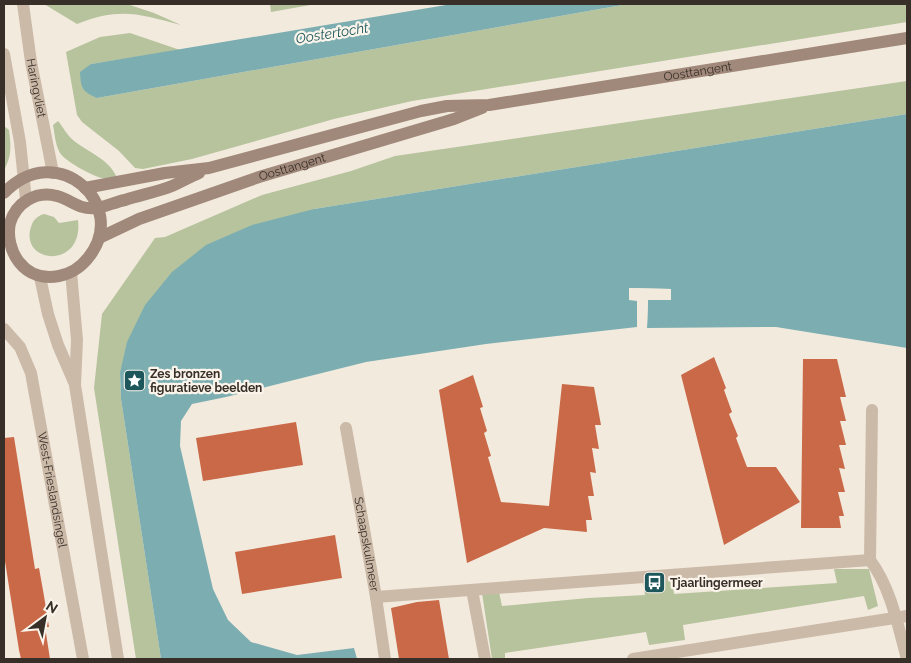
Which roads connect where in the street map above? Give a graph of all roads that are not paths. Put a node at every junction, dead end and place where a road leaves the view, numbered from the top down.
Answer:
1 (23, 4) edge
2 (907, 38) edge
3 (4, 54) edge
4 (489, 105) junction
5 (209, 168) junction
6 (53, 173) junction
7 (24, 178) junction
8 (85, 188) junction
9 (4, 193) edge
10 (26, 200) junction
11 (98, 208) junction
12 (7, 237) edge
13 (99, 238) junction
14 (71, 272) junction
15 (40, 277) junction
16 (4, 329) edge
17 (75, 385) junction
18 (872, 410) dead end
19 (346, 428) dead end
20 (870, 560) junction
21 (472, 590) junction
22 (376, 597) junction
23 (901, 617) edge
24 (83, 659) edge
25 (118, 659) edge
26 (384, 659) edge
27 (485, 659) edge
28 (633, 659) edge
29 (907, 659) edge

1 - 6 street, Haringvliet
2 - 4 main road, Oosttangent
3 - 7 street, Haringvliet
4 - 5 main road, Oosttangent
4 - 13 main road, Oosttangent
5 - 8 main road, Oosttangent
5 - 11 main road, Oosttangent
6 - 7 main road
6 - 8 main road
7 - 9 main road
7 - 10 street, Haringvliet
8 - 11 main road
10 - 11 main road
10 - 12 main road
11 - 13 main road
12 - 15 main road
13 - 14 main road
14 - 15 main road
14 - 17 street
15 - 17 street
16 - 24 street, West-Frieslandsingel
17 - 25 street
18 - 20 street
19 - 22 street, Schaapskuilmeer
20 - 21 street
20 - 23 street
21 - 22 street
21 - 27 street
22 - 26 street, Schaapskuilmeer
23 - 28 street
23 - 29 street

